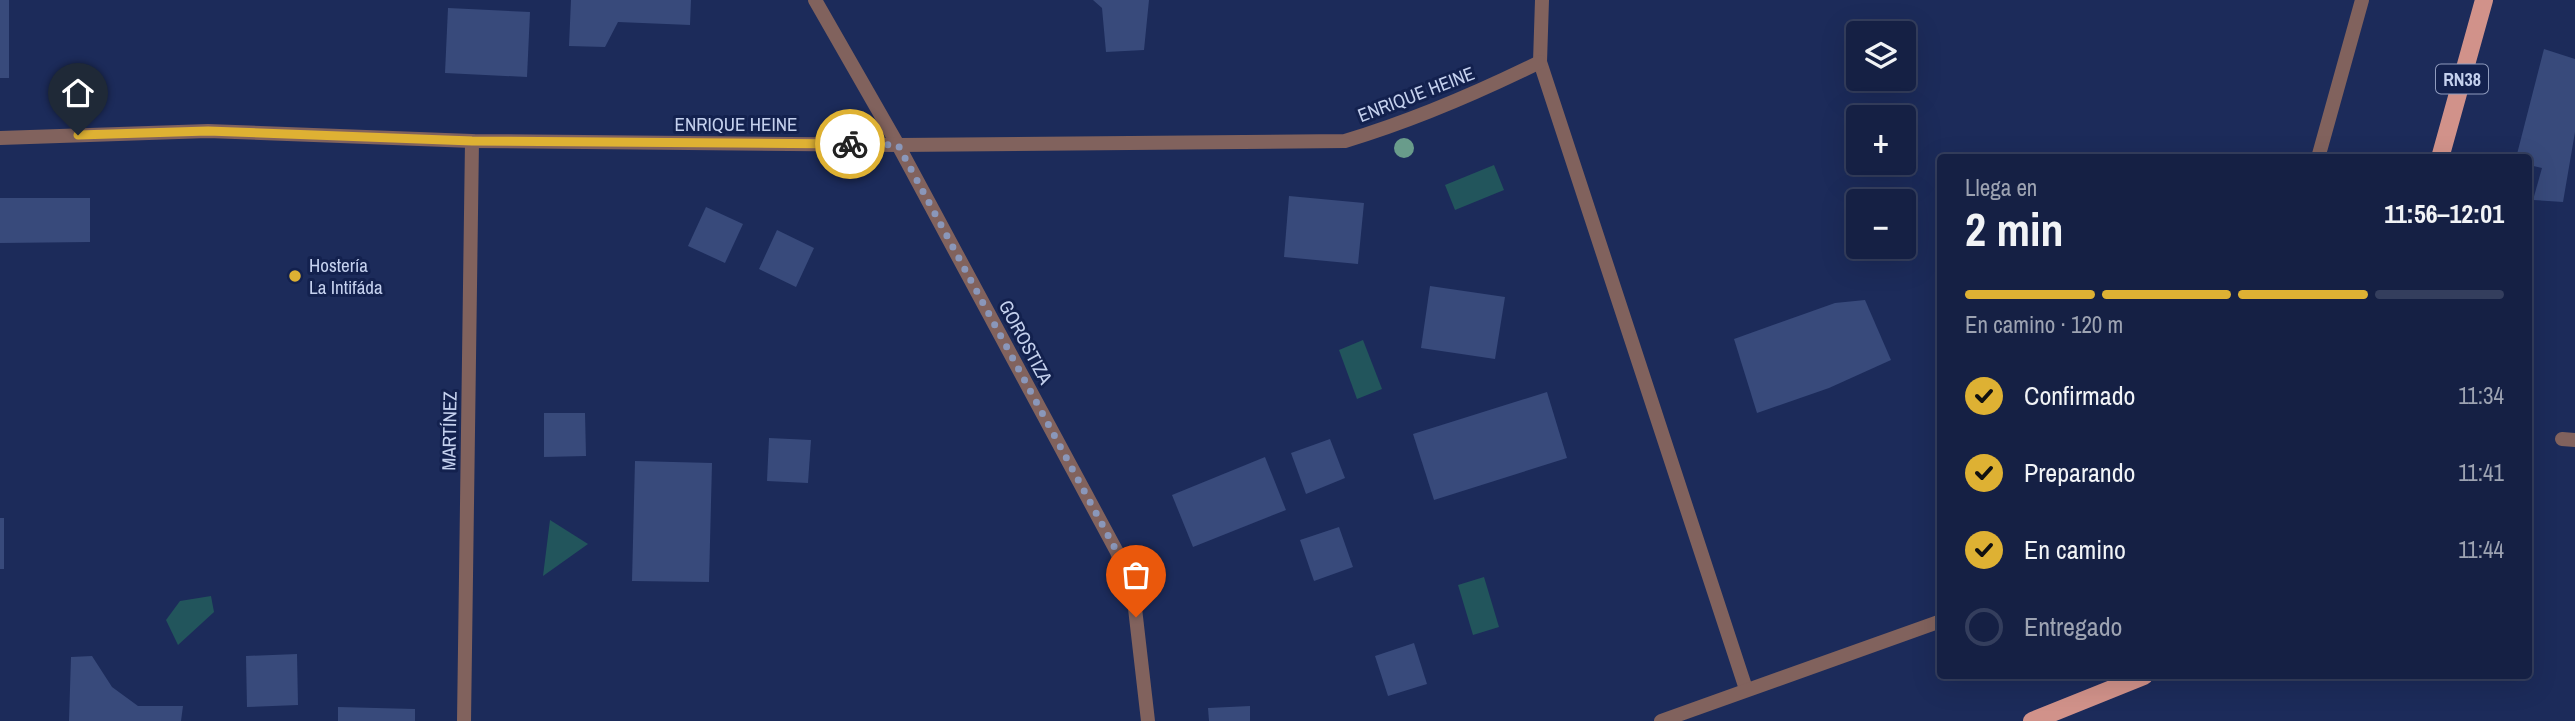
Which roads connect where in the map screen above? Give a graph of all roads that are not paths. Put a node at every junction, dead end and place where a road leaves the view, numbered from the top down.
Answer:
1 (815, 0) edge
2 (1542, 0) edge
3 (2362, 0) edge
4 (2484, 0) edge
5 (1539, 62) junction
6 (0, 138) edge
7 (472, 141) junction
8 (898, 145) junction
9 (2319, 154) edge
10 (2441, 154) edge
11 (1937, 622) edge
12 (2137, 679) edge
13 (1746, 689) junction
14 (464, 721) edge
15 (1148, 721) edge
16 (1661, 721) edge
17 (2032, 721) edge

1 - 8 street, GOROSTIZA
2 - 5 street
3 - 9 street
4 - 10 main road, RN38
5 - 8 street, ENRIQUE HEINE
5 - 13 street
6 - 7 street, ENRIQUE HEINE
7 - 8 street, ENRIQUE HEINE
7 - 14 street, MARTÍNEZ
8 - 15 street, GOROSTIZA
11 - 13 street
12 - 17 main road
13 - 16 street

